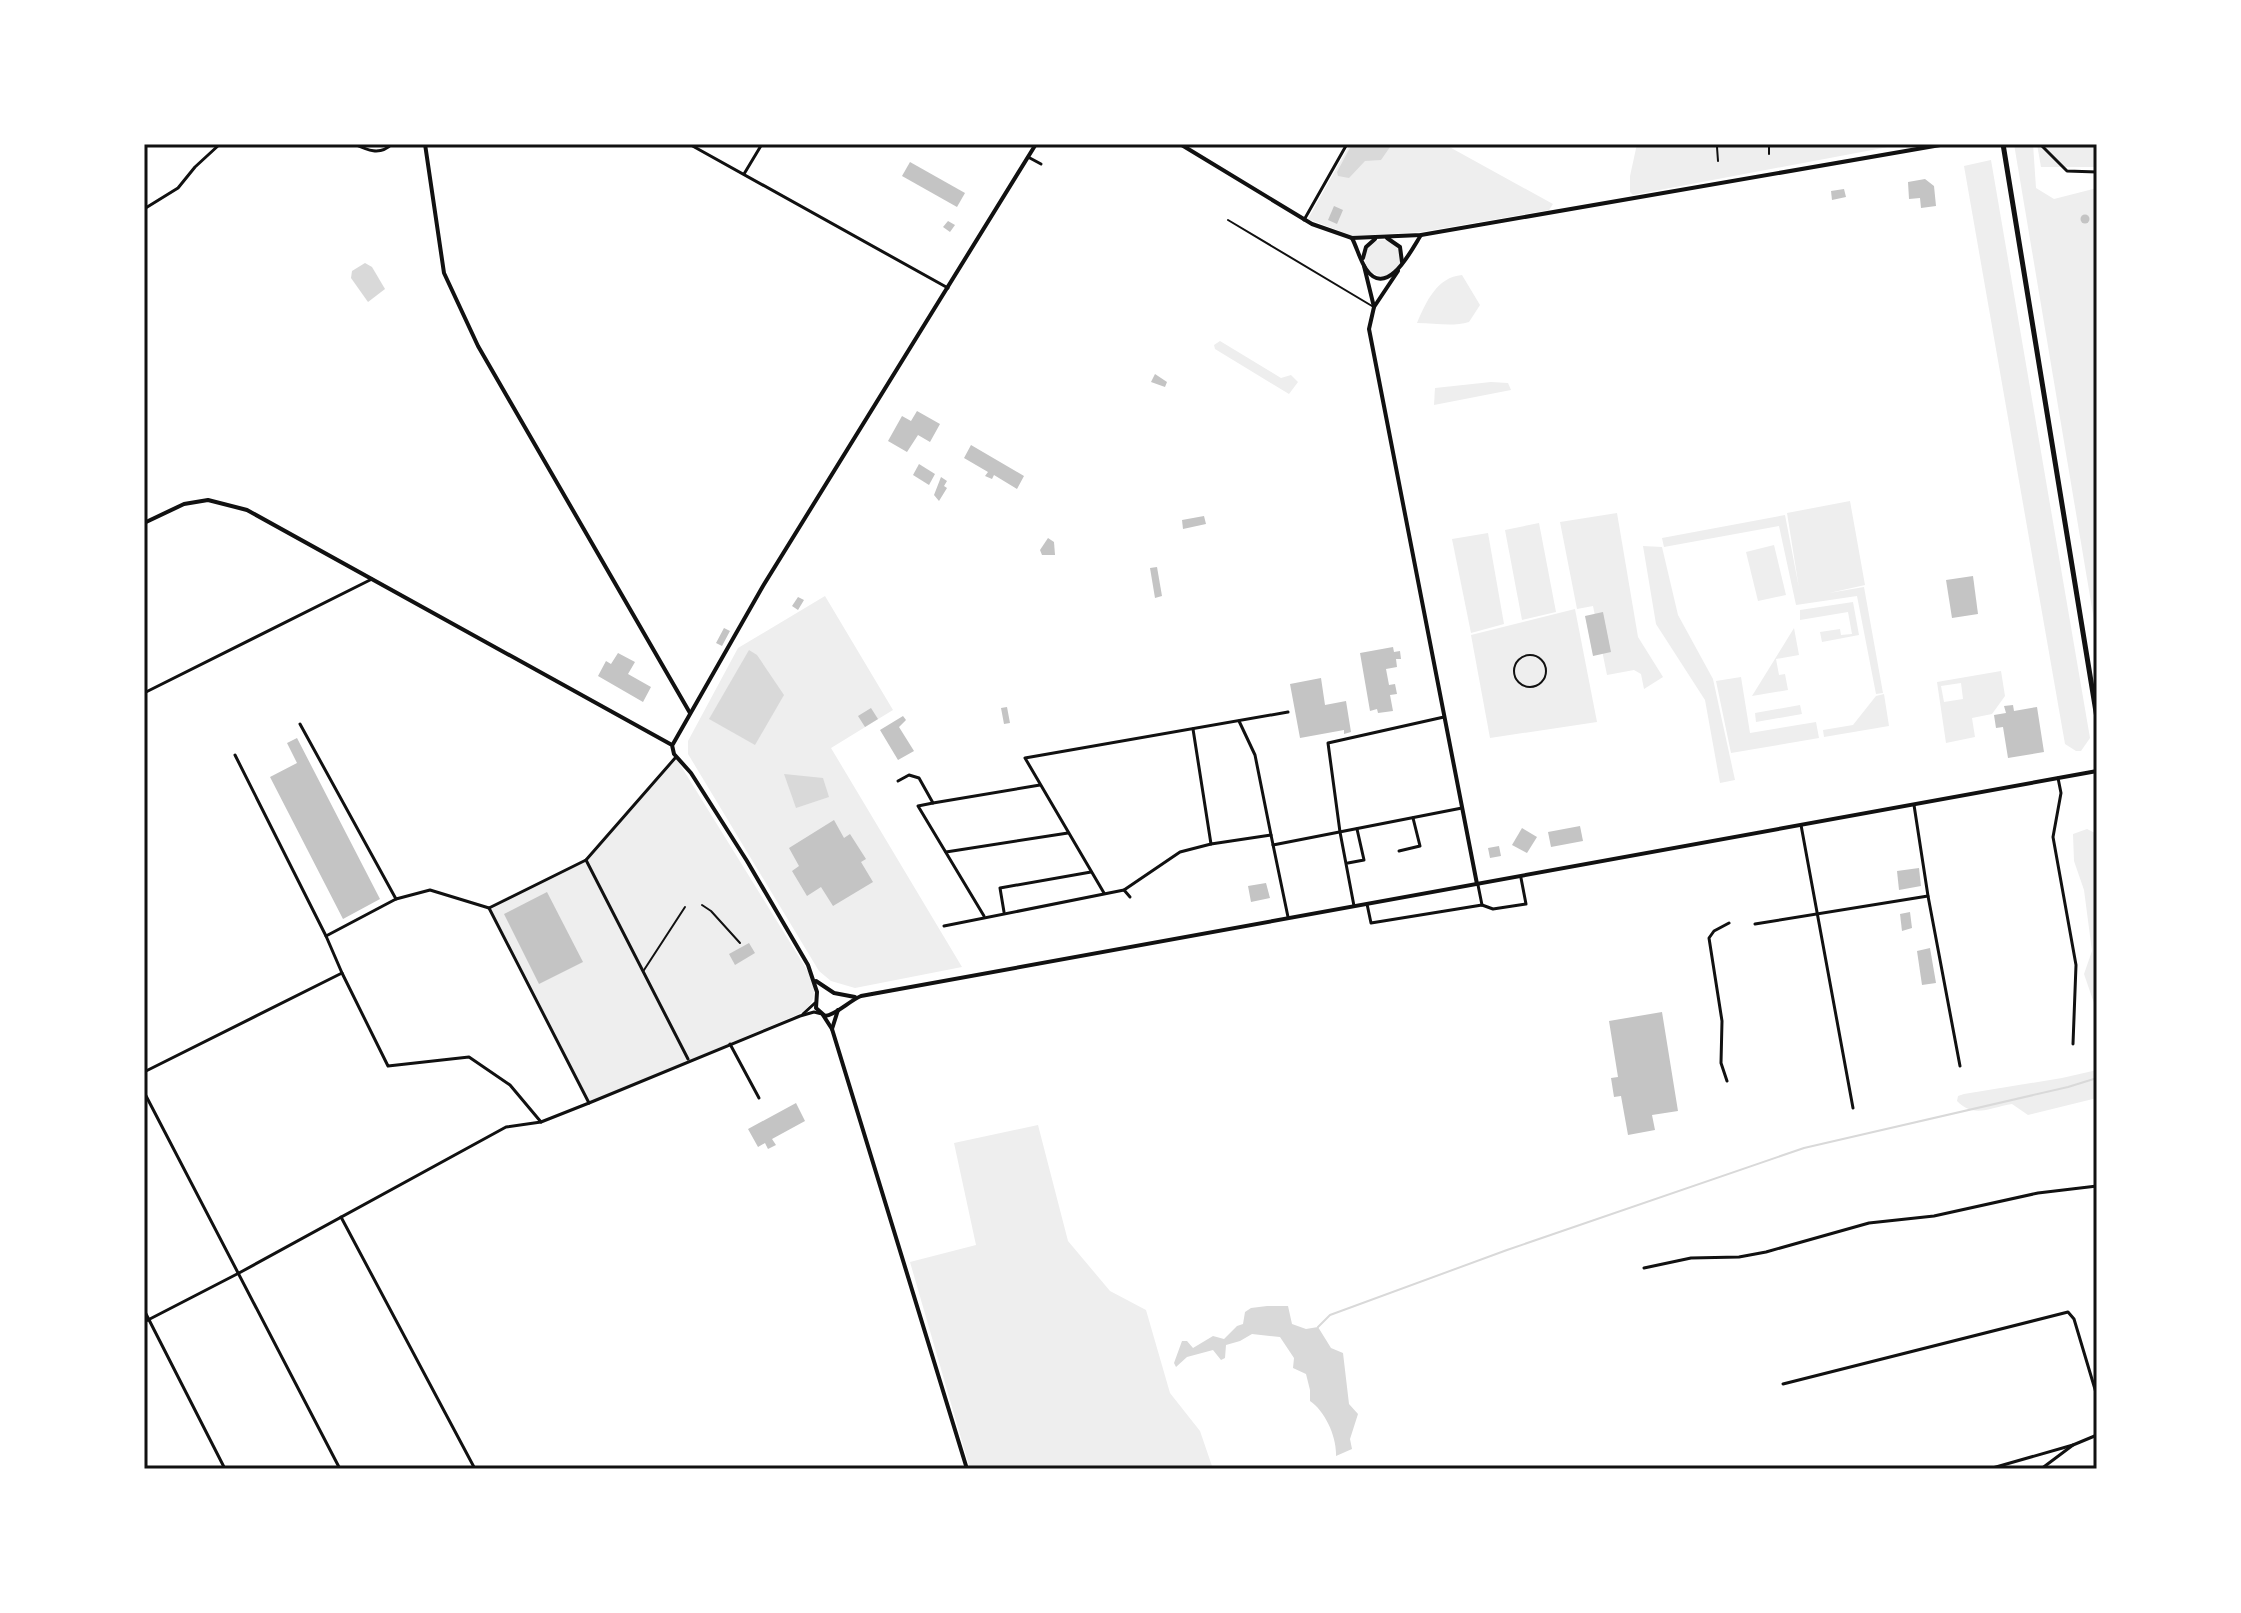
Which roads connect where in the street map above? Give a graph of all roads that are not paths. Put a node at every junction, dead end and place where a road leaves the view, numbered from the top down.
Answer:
1 (220, 144) edge
2 (354, 144) edge
3 (392, 144) edge
4 (425, 144) edge
5 (689, 144) edge
6 (762, 144) edge
7 (1036, 144) edge
8 (1180, 144) edge
9 (1347, 144) edge
10 (1767, 144) edge
11 (1946, 144) edge
12 (2003, 144) edge
13 (2040, 144) edge
14 (1717, 145) edge
15 (1769, 154) dead end
16 (1028, 157) junction
17 (1718, 161) dead end
18 (1041, 164) dead end
19 (2097, 172) edge
20 (744, 174) junction
21 (144, 209) edge
22 (1228, 220) dead end
23 (1304, 220) junction
24 (1421, 235) junction
25 (1386, 237) junction
26 (1352, 238) junction
27 (1363, 260) junction
28 (1398, 271) junction
29 (948, 288) junction
30 (1374, 307) junction
31 (144, 523) edge
32 (372, 579) junction
33 (1520, 684) joint
34 (144, 693) edge
35 (1288, 712) dead end
36 (690, 713) junction
37 (1445, 717) junction
38 (2097, 718) edge
39 (1239, 721) junction
40 (300, 724) dead end
41 (1193, 729) junction
42 (672, 745) junction
43 (235, 755) dead end
44 (676, 757) junction
45 (2097, 771) edge
46 (2058, 778) junction
47 (898, 781) dead end
48 (1040, 785) junction
49 (933, 803) junction
50 (1914, 805) junction
51 (1462, 808) junction
52 (1413, 818) junction
53 (1801, 825) junction
54 (1357, 829) junction
55 (1340, 832) junction
56 (1068, 833) junction
57 (1271, 835) junction
58 (1211, 844) junction
59 (1273, 845) junction
60 (1399, 851) dead end
61 (945, 852) junction
62 (586, 860) junction
63 (1346, 864) junction
64 (1091, 872) junction
65 (1521, 876) junction
66 (1477, 884) junction
67 (1124, 890) junction
68 (1104, 893) junction
69 (1928, 896) junction
70 (1130, 897) dead end
71 (396, 899) junction
72 (1367, 904) junction
73 (702, 905) dead end
74 (1482, 905) junction
75 (1354, 906) junction
76 (685, 907) dead end
77 (489, 908) junction
78 (1004, 912) junction
79 (1817, 914) junction
80 (985, 917) junction
81 (1288, 918) junction
82 (1729, 923) dead end
83 (1755, 924) dead end
84 (944, 926) dead end
85 (326, 936) junction
86 (740, 943) dead end
87 (643, 971) junction
88 (342, 973) junction
89 (815, 980) junction
90 (832, 993) junction
91 (858, 997) junction
92 (816, 1001) junction
93 (838, 1010) junction
94 (822, 1015) junction
95 (800, 1016) junction
96 (832, 1029) junction
97 (730, 1044) junction
98 (2073, 1044) dead end
99 (689, 1061) junction
100 (1960, 1066) dead end
101 (144, 1072) edge
102 (1727, 1081) dead end
103 (144, 1092) edge
104 (759, 1098) dead end
105 (589, 1103) junction
106 (1853, 1108) dead end
107 (541, 1122) junction
108 (2097, 1186) edge
109 (341, 1217) junction
110 (1644, 1268) dead end
111 (239, 1273) junction
112 (144, 1310) edge
113 (149, 1319) junction
114 (144, 1322) edge
115 (1783, 1384) dead end
116 (2097, 1396) edge
117 (2097, 1435) edge
118 (2073, 1445) junction
119 (225, 1469) edge
120 (340, 1469) edge
121 (475, 1469) edge
122 (967, 1469) edge
123 (1989, 1469) edge
124 (2041, 1469) edge

1 - 21 street
2 - 3 street
4 - 36 main road
5 - 20 street
6 - 20 street
7 - 16 main road
8 - 23 main road
9 - 23 street
10 - 14 street
10 - 15 street
11 - 24 main road
12 - 38 main road
13 - 19 street
14 - 17 street
16 - 18 street
16 - 29 main road
20 - 29 street
22 - 30 street
23 - 26 main road
24 - 25 main road
24 - 28 main road
25 - 26 main road
25 - 27 main road
25 - 28 main road
26 - 27 main road
27 - 28 main road
27 - 30 main road
28 - 30 main road
29 - 36 main road
30 - 37 main road
31 - 32 main road
32 - 34 street
32 - 42 main road
33 - 33 street
35 - 39 street
36 - 42 main road
37 - 51 main road
37 - 55 street
39 - 41 street
39 - 57 street
40 - 71 street
41 - 48 street
41 - 58 street
42 - 44 main road
43 - 85 street
44 - 62 street
44 - 89 main road
45 - 46 main road
46 - 50 main road
46 - 98 street
47 - 49 street
48 - 49 street
48 - 56 street
49 - 61 street
50 - 53 main road
50 - 69 street
51 - 52 street
51 - 66 main road
52 - 54 street
52 - 60 street
53 - 65 main road
53 - 79 street
54 - 55 street
54 - 63 street
55 - 59 street
55 - 63 street
56 - 61 street
56 - 64 street
57 - 58 street
57 - 59 street
58 - 67 street
59 - 81 street
61 - 80 street
62 - 77 street
62 - 87 street
63 - 75 street
64 - 68 street
64 - 78 street
65 - 66 main road
65 - 74 street
66 - 72 main road
66 - 74 street
67 - 68 street
67 - 70 street
68 - 78 street
69 - 79 street
69 - 100 street
71 - 77 street
71 - 85 street
72 - 74 street
72 - 75 main road
73 - 86 street
75 - 81 main road
76 - 87 street
77 - 105 street
78 - 80 street
79 - 83 street
79 - 106 street
80 - 84 street
81 - 91 main road
82 - 102 street
85 - 88 street
87 - 99 street
88 - 101 street
88 - 107 street
89 - 90 main road
89 - 92 main road
90 - 91 main road
90 - 92 main road
90 - 93 main road
91 - 93 main road
92 - 94 main road
92 - 95 street
93 - 94 main road
93 - 96 main road
94 - 95 street
94 - 96 main road
95 - 97 street
96 - 122 main road
97 - 99 street
97 - 104 street
99 - 105 street
103 - 111 street
105 - 107 street
107 - 109 street
108 - 110 street
109 - 111 street
109 - 121 street
111 - 113 street
111 - 120 street
112 - 113 street
113 - 114 street
113 - 119 street
115 - 116 street
117 - 118 street
118 - 123 street
118 - 124 street

